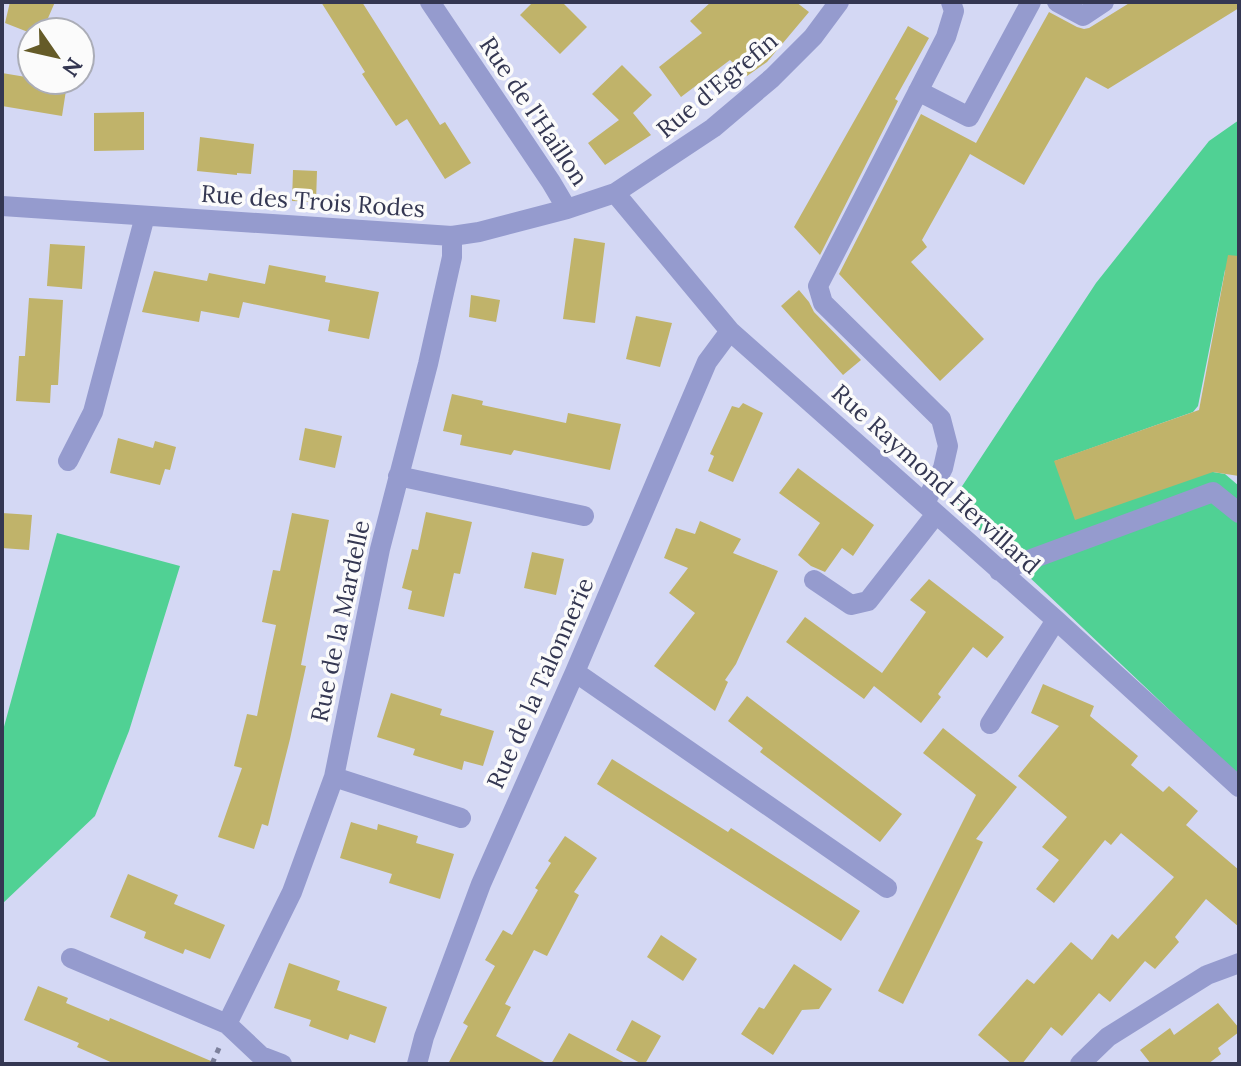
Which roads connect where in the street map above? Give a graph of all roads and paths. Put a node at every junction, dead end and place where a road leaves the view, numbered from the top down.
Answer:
1 (430, 2) edge
2 (839, 2) edge
3 (951, 2) edge
4 (1031, 2) edge
5 (1057, 2) edge
6 (1104, 2) edge
7 (918, 91) junction
8 (615, 193) junction
9 (2, 206) edge
10 (567, 209) junction
11 (145, 216) junction
12 (452, 236) junction
13 (730, 331) junction
14 (68, 461) dead end
15 (398, 476) junction
16 (930, 508) junction
17 (1239, 513) edge
18 (584, 516) dead end
19 (999, 571) junction
20 (814, 580) dead end
21 (1056, 620) junction
22 (575, 672) junction
23 (990, 724) dead end
24 (334, 777) junction
25 (1239, 787) edge
26 (461, 818) dead end
27 (887, 888) dead end
28 (71, 958) dead end
29 (1239, 963) edge
30 (227, 1024) junction
31 (282, 1064) edge
32 (417, 1064) edge
33 (1080, 1064) edge

1 - 10 street, Rue de l'Haillon
2 - 8 street, Rue d'Egrefin
3 - 7 street
4 - 7 street
5 - 6 street
7 - 16 street
8 - 10 street, Rue des Trois Rodes
8 - 13 street, Rue Raymond Hervillard
9 - 11 street, Rue des Trois Rodes
10 - 12 street, Rue des Trois Rodes
11 - 12 street, Rue des Trois Rodes
11 - 14 street
12 - 15 street, Rue de la Mardelle
13 - 16 street, Rue Raymond Hervillard
13 - 22 street, Rue de la Talonnerie
15 - 18 street
15 - 24 street, Rue de la Mardelle
16 - 19 street, Rue Raymond Hervillard
16 - 20 street
17 - 19 street
19 - 21 street, Rue Raymond Hervillard
21 - 23 street
21 - 25 street, Rue Raymond Hervillard
22 - 27 street
22 - 32 street, Rue de la Talonnerie
24 - 26 street
24 - 30 street, Rue de la Mardelle
28 - 30 street
29 - 33 street
30 - 31 street

